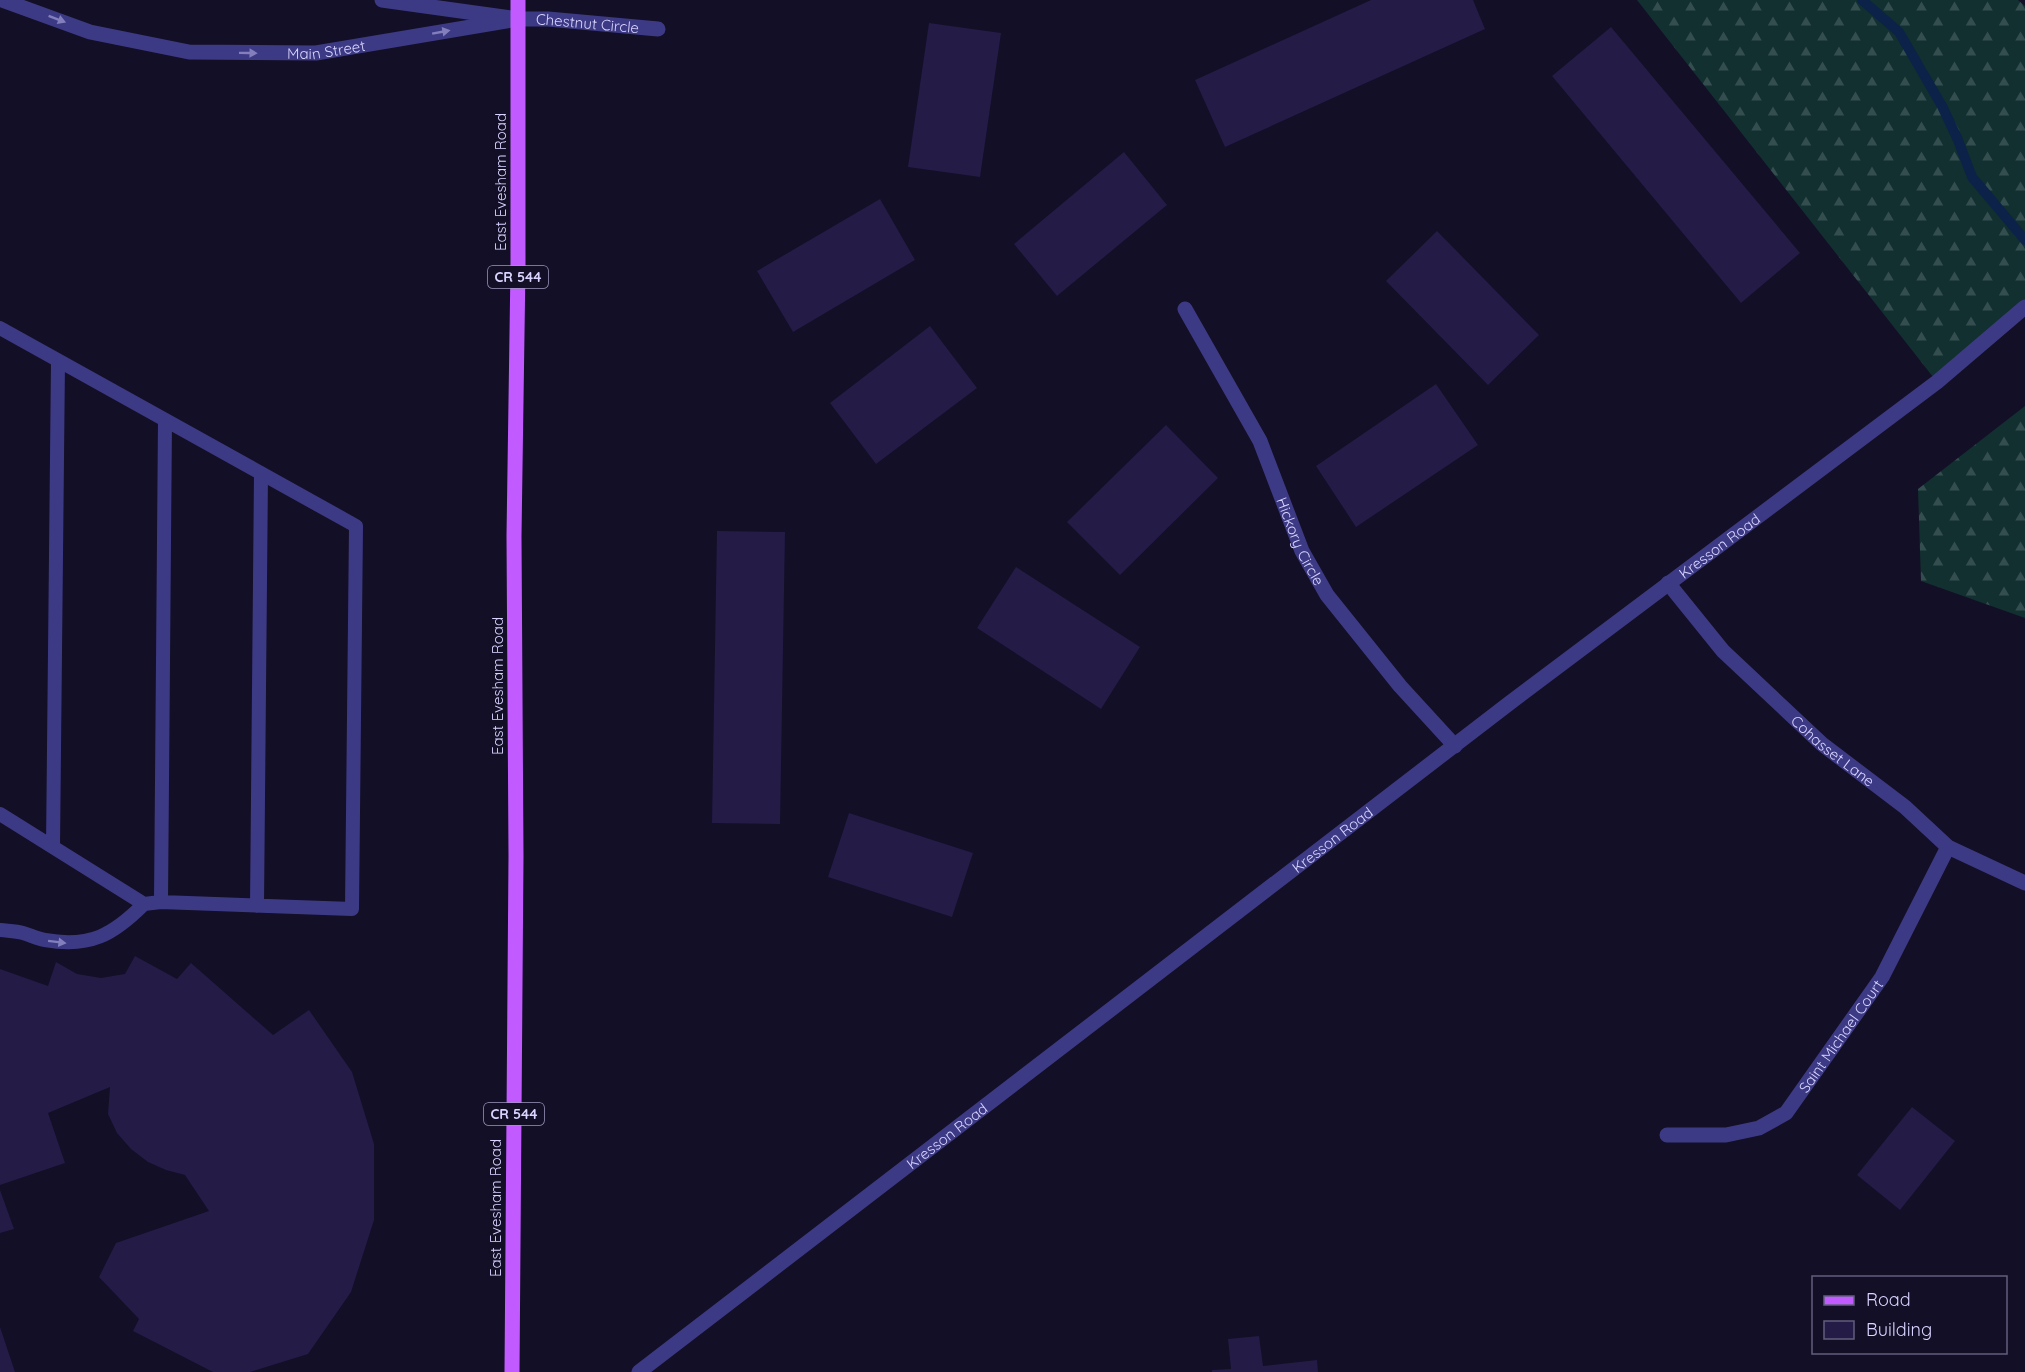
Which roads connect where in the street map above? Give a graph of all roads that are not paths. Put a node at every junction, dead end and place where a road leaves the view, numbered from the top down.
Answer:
1 (2, 0) edge
2 (382, 0) edge
3 (518, 0) edge
4 (518, 19) junction
5 (658, 29) dead end
6 (2025, 307) edge
7 (1185, 309) dead end
8 (0, 328) edge
9 (58, 361) junction
10 (165, 420) junction
11 (261, 473) junction
12 (1668, 583) junction
13 (1455, 746) junction
14 (0, 814) edge
15 (53, 847) junction
16 (1948, 847) junction
17 (2025, 883) edge
18 (161, 902) junction
19 (144, 904) junction
20 (257, 906) junction
21 (0, 930) edge
22 (1667, 1135) dead end
23 (512, 1372) edge
24 (639, 1372) edge

1 -> 4 street, Main Street
2 - 4 street
3 - 4 main road, East Evesham Road / CR 544
4 - 5 street, Chestnut Circle
4 - 23 main road, East Evesham Road / CR 544
6 - 12 street, Kresson Road
7 - 13 street, Hickory Circle
8 - 9 lane
9 - 10 lane
9 - 15 lane
10 - 11 lane
10 - 18 lane
11 - 20 lane
11 - 20 lane
12 - 13 street, Kresson Road
12 - 16 street, Cohasset Lane
13 - 24 street, Kresson Road
14 - 15 lane
15 - 19 lane
16 - 17 street, Cohasset Lane
16 - 22 street, Saint Michael Court
18 - 19 lane
18 - 20 lane
21 -> 19 lane

